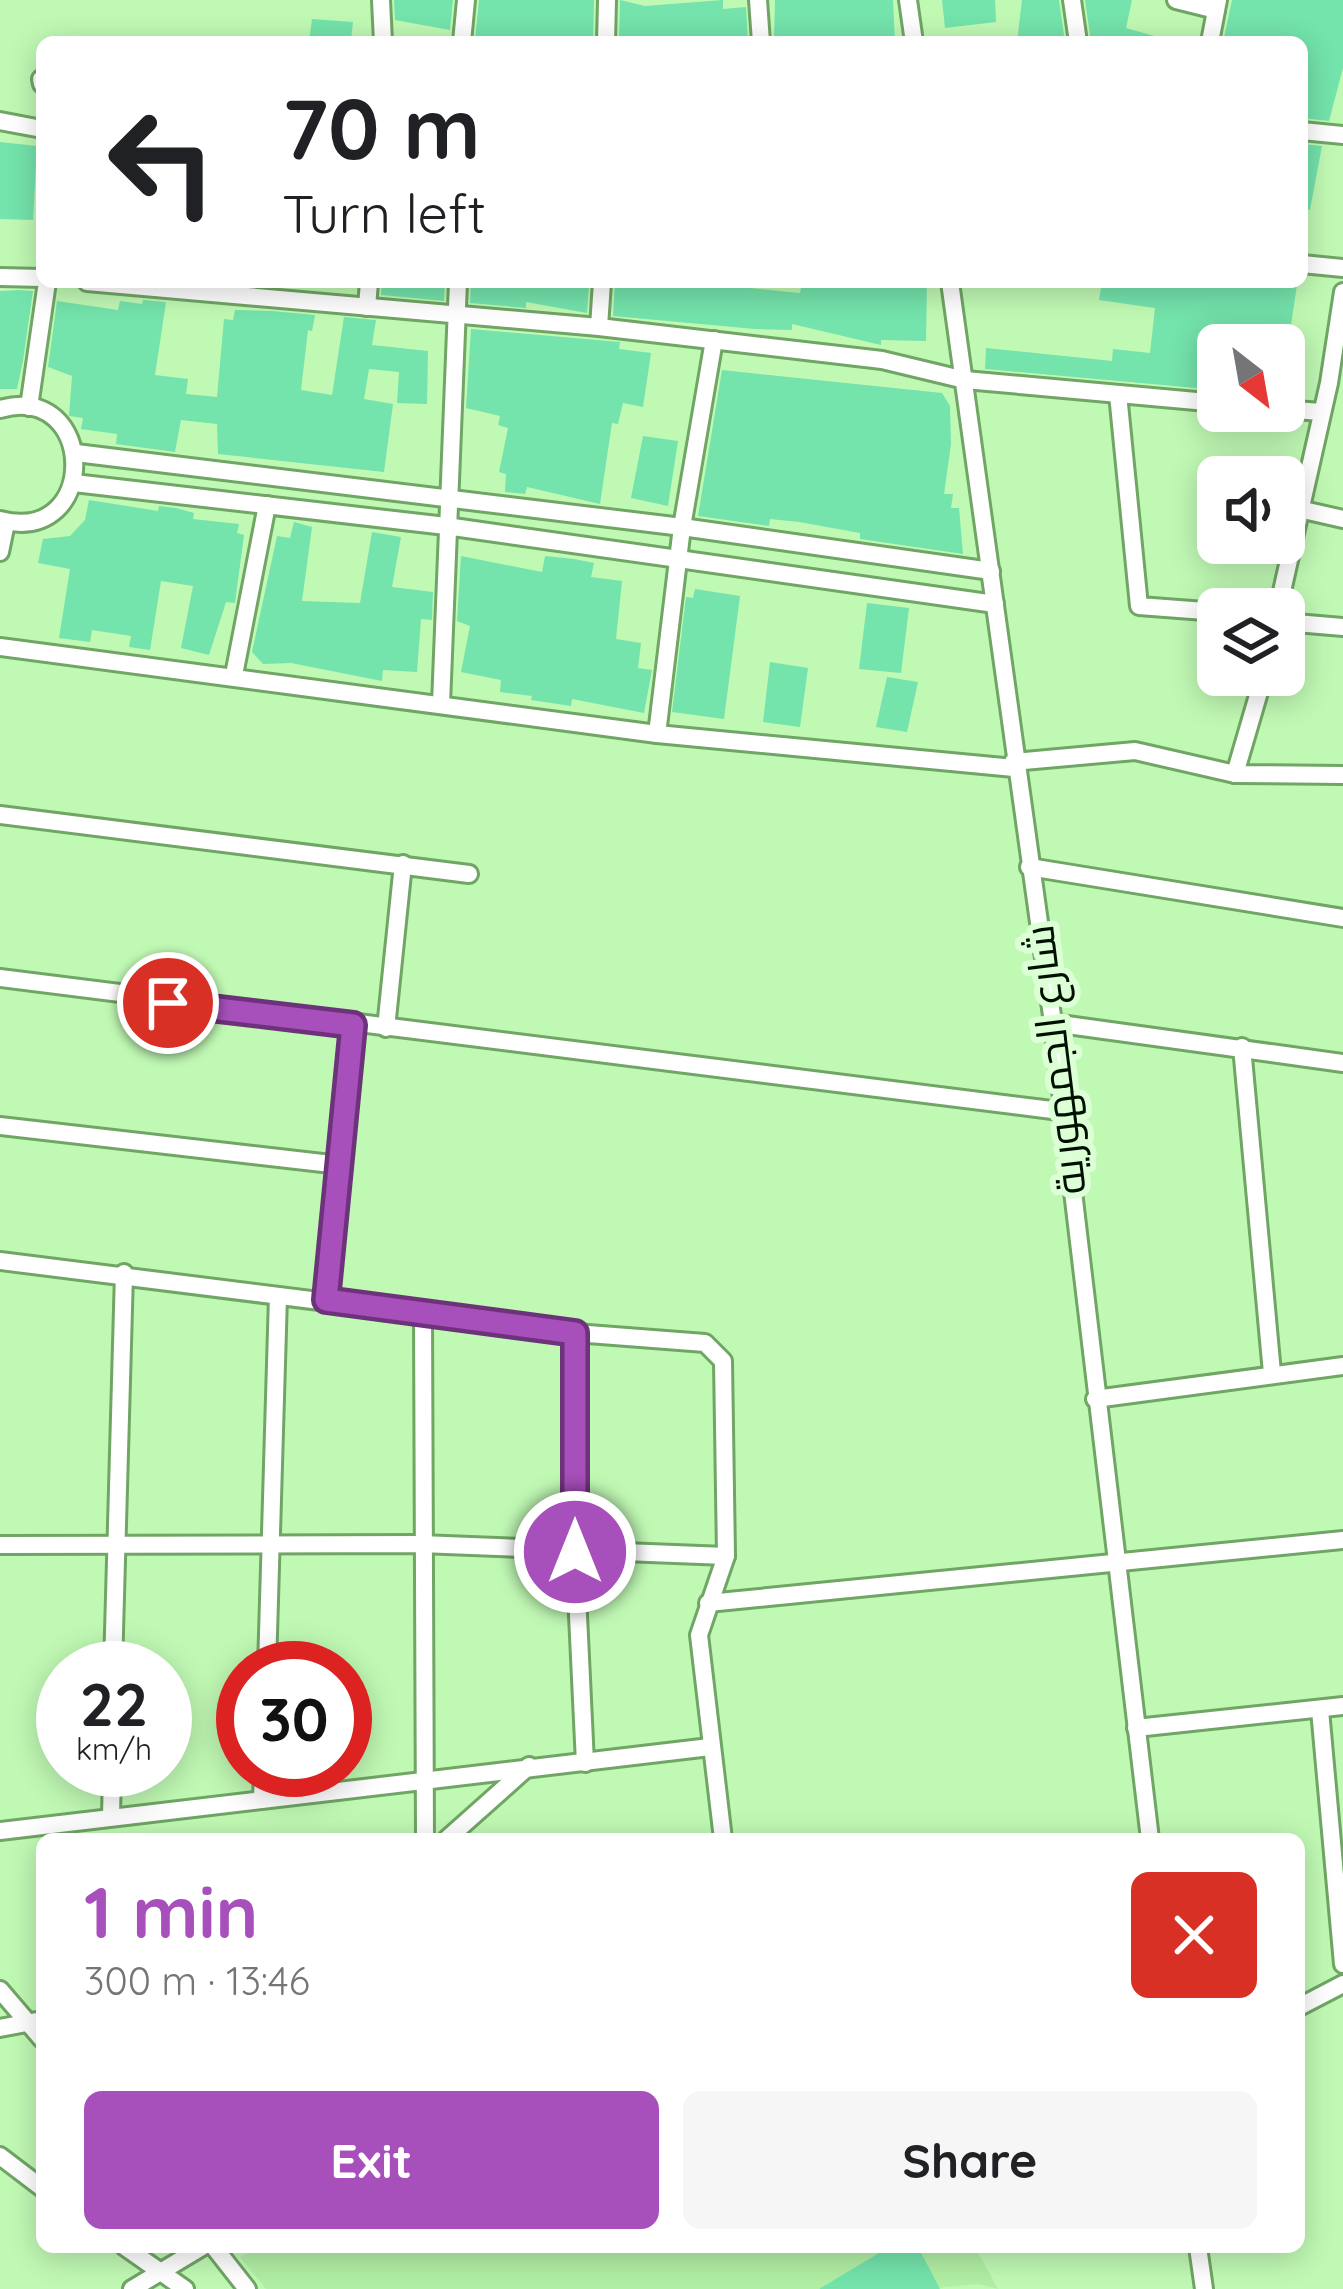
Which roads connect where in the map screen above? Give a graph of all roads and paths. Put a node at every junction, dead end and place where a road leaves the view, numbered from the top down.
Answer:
1 (381, 0) edge
2 (466, 0) edge
3 (607, 0) edge
4 (758, 0) edge
5 (908, 0) edge
6 (1072, 0) edge
7 (1176, 0) edge
8 (1217, 5) edge
9 (383, 36) edge
10 (463, 36) edge
11 (606, 36) edge
12 (760, 36) edge
13 (913, 36) edge
14 (1077, 36) edge
15 (1211, 36) edge
16 (0, 121) edge
17 (36, 128) edge
18 (1308, 132) edge
19 (1343, 135) edge
20 (1308, 265) edge
21 (1343, 268) edge
22 (0, 277) edge
23 (36, 279) edge
24 (44, 288) edge
25 (154, 288) edge
26 (369, 288) edge
27 (458, 288) edge
28 (602, 288) edge
29 (951, 288) edge
30 (1343, 292) edge
31 (367, 307) junction
32 (458, 311) junction
33 (599, 326) junction
34 (714, 340) junction
35 (965, 380) junction
36 (1118, 394) junction
37 (1197, 401) edge
38 (29, 406) junction
39 (0, 409) edge
40 (1305, 411) edge
41 (1320, 412) junction
42 (76, 453) junction
43 (1305, 481) edge
44 (74, 483) junction
45 (448, 499) junction
46 (267, 505) junction
47 (1305, 510) edge
48 (1343, 519) edge
49 (3, 521) edge
50 (446, 526) junction
51 (682, 527) junction
52 (0, 552) edge
53 (679, 557) junction
54 (991, 571) junction
55 (994, 604) junction
56 (1197, 610) edge
57 (1305, 624) edge
58 (1343, 628) edge
59 (0, 647) edge
60 (234, 675) junction
61 (1258, 696) edge
62 (441, 704) junction
63 (657, 734) junction
64 (1014, 765) junction
65 (1235, 774) junction
66 (1343, 775) edge
67 (0, 815) edge
68 (403, 864) junction
69 (1029, 867) junction
70 (469, 874) dead end
71 (1343, 918) edge
72 (0, 978) edge
73 (1053, 1023) junction
74 (353, 1025) junction
75 (386, 1028) junction
76 (1242, 1048) junction
77 (1343, 1063) edge
78 (1060, 1112) junction
79 (0, 1126) edge
80 (340, 1165) junction
81 (0, 1261) edge
82 (124, 1273) junction
83 (278, 1296) junction
84 (326, 1300) junction
85 (423, 1312) junction
86 (575, 1333) junction
87 (1343, 1366) edge
88 (1273, 1373) junction
89 (1095, 1399) junction
90 (1343, 1540) edge
91 (420, 1544) junction
92 (0, 1545) edge
93 (115, 1546) junction
94 (271, 1546) junction
95 (575, 1552) junction
96 (726, 1556) junction
97 (1115, 1564) junction
98 (708, 1603) junction
99 (113, 1641) edge
100 (268, 1641) edge
101 (1343, 1706) edge
102 (1320, 1710) junction
103 (1136, 1728) junction
104 (710, 1747) junction
105 (585, 1763) junction
106 (530, 1766) junction
107 (422, 1778) junction
108 (111, 1797) edge
109 (262, 1797) edge
110 (262, 1801) junction
111 (111, 1817) junction
112 (0, 1831) edge
113 (424, 1833) edge
114 (454, 1833) edge
115 (722, 1833) edge
116 (1149, 1833) edge
117 (1343, 1964) edge
118 (1343, 1984) edge
119 (0, 1990) edge
120 (1305, 2004) edge
121 (35, 2021) edge
122 (0, 2028) edge
123 (0, 2156) edge
124 (36, 2183) edge
125 (134, 2253) edge
126 (192, 2253) edge
127 (219, 2253) edge
128 (1199, 2253) edge
129 (161, 2272) junction
130 (132, 2289) edge
131 (185, 2289) edge
132 (247, 2289) edge
133 (1204, 2289) edge

1 - 9 street
2 - 10 street
3 - 11 street
4 - 12 street
5 - 13 street
6 - 14 street
7 - 8 street
8 - 15 street
16 - 17 street
18 - 19 street
20 - 21 street
22 - 23 street
24 - 38 street
25 - 31 street
26 - 31 street
27 - 32 street
28 - 33 street
29 - 35 street, شارع الجمهورية
30 - 41 street
31 - 32 street
32 - 33 street
32 - 45 street
33 - 34 street
34 - 35 street
34 - 51 street
35 - 36 street
35 - 54 street, شارع الجمهورية
36 - 37 street
36 - 56 street
38 - 39 street
38 - 42 street
40 - 41 street
41 - 43 street
42 - 44 street
42 - 45 street
44 - 46 street
44 - 49 street
45 - 50 street
45 - 51 street
46 - 50 street
46 - 60 street
47 - 48 street
49 - 52 street
50 - 53 street
50 - 62 street
51 - 53 street
51 - 54 street
53 - 55 street
53 - 63 street
54 - 55 street, شارع الجمهورية
55 - 64 street, شارع الجمهورية
57 - 58 street
59 - 60 street
60 - 62 street
61 - 65 street
62 - 63 street
63 - 64 street
64 - 65 street
64 - 69 street, شارع الجمهورية
65 - 66 street
67 - 68 street
68 - 70 street
68 - 75 street
69 - 71 street
69 - 73 street, شارع الجمهورية
72 - 74 street
73 - 76 street
73 - 78 street, شارع الجمهورية
74 - 75 street
74 - 80 street
75 - 78 street
76 - 77 street
76 - 88 street
78 - 89 street, شارع الجمهورية
79 - 80 street
80 - 84 street
81 - 82 street
82 - 83 street
82 - 93 street
83 - 84 street
83 - 94 street
84 - 85 street
85 - 86 street
85 - 91 street
86 - 95 street
86 - 96 street
87 - 88 street
88 - 89 street
89 - 97 street, شارع الجمهورية
90 - 97 street
91 - 94 street
91 - 95 street
91 - 107 street
92 - 93 street
93 - 94 street
93 - 99 street
94 - 100 street
95 - 96 street
95 - 105 street
96 - 98 street
97 - 98 street
97 - 103 street, شارع الجمهورية
98 - 104 street
101 - 102 street
102 - 103 street
102 - 117 street
103 - 116 street, شارع الجمهورية
104 - 105 street
104 - 115 street
105 - 106 street
106 - 107 street
106 - 114 street
107 - 110 street
107 - 113 street
108 - 111 street
109 - 110 street
110 - 111 street
111 - 112 street
118 - 120 street
119 - 121 street
121 - 122 street
123 - 124 street
125 - 129 street
126 - 129 street
127 - 132 street
128 - 133 street
129 - 130 street
129 - 131 street

